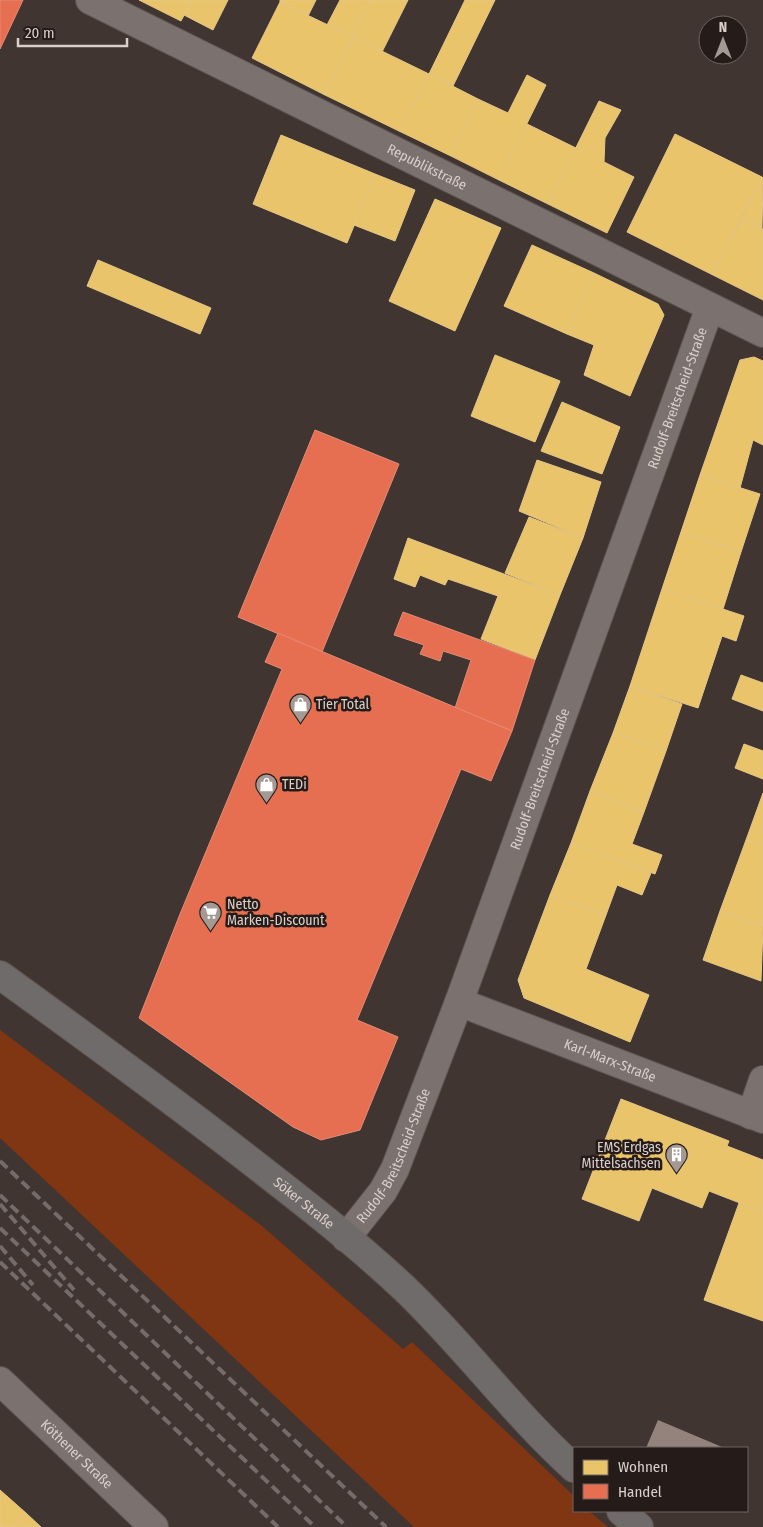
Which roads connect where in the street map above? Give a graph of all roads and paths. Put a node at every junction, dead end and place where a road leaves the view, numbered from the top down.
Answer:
1 (90, 0) edge
2 (710, 307) junction
3 (763, 334) edge
4 (0, 975) edge
5 (459, 1002) junction
6 (763, 1080) edge
7 (757, 1117) edge
8 (346, 1238) junction
9 (0, 1381) edge
10 (573, 1467) edge
11 (622, 1512) edge
12 (154, 1527) edge
13 (639, 1527) edge

1 - 2 street, Republikstraße
2 - 3 street, Republikstraße
2 - 5 street, Rudolf-Breitscheid-Straße
4 - 8 street, Söker Straße
5 - 7 street, Karl-Marx-Straße
5 - 8 street, Rudolf-Breitscheid-Straße
6 - 7 street
8 - 10 street, Söker Straße
9 - 12 street, Köthener Straße
11 - 13 street

